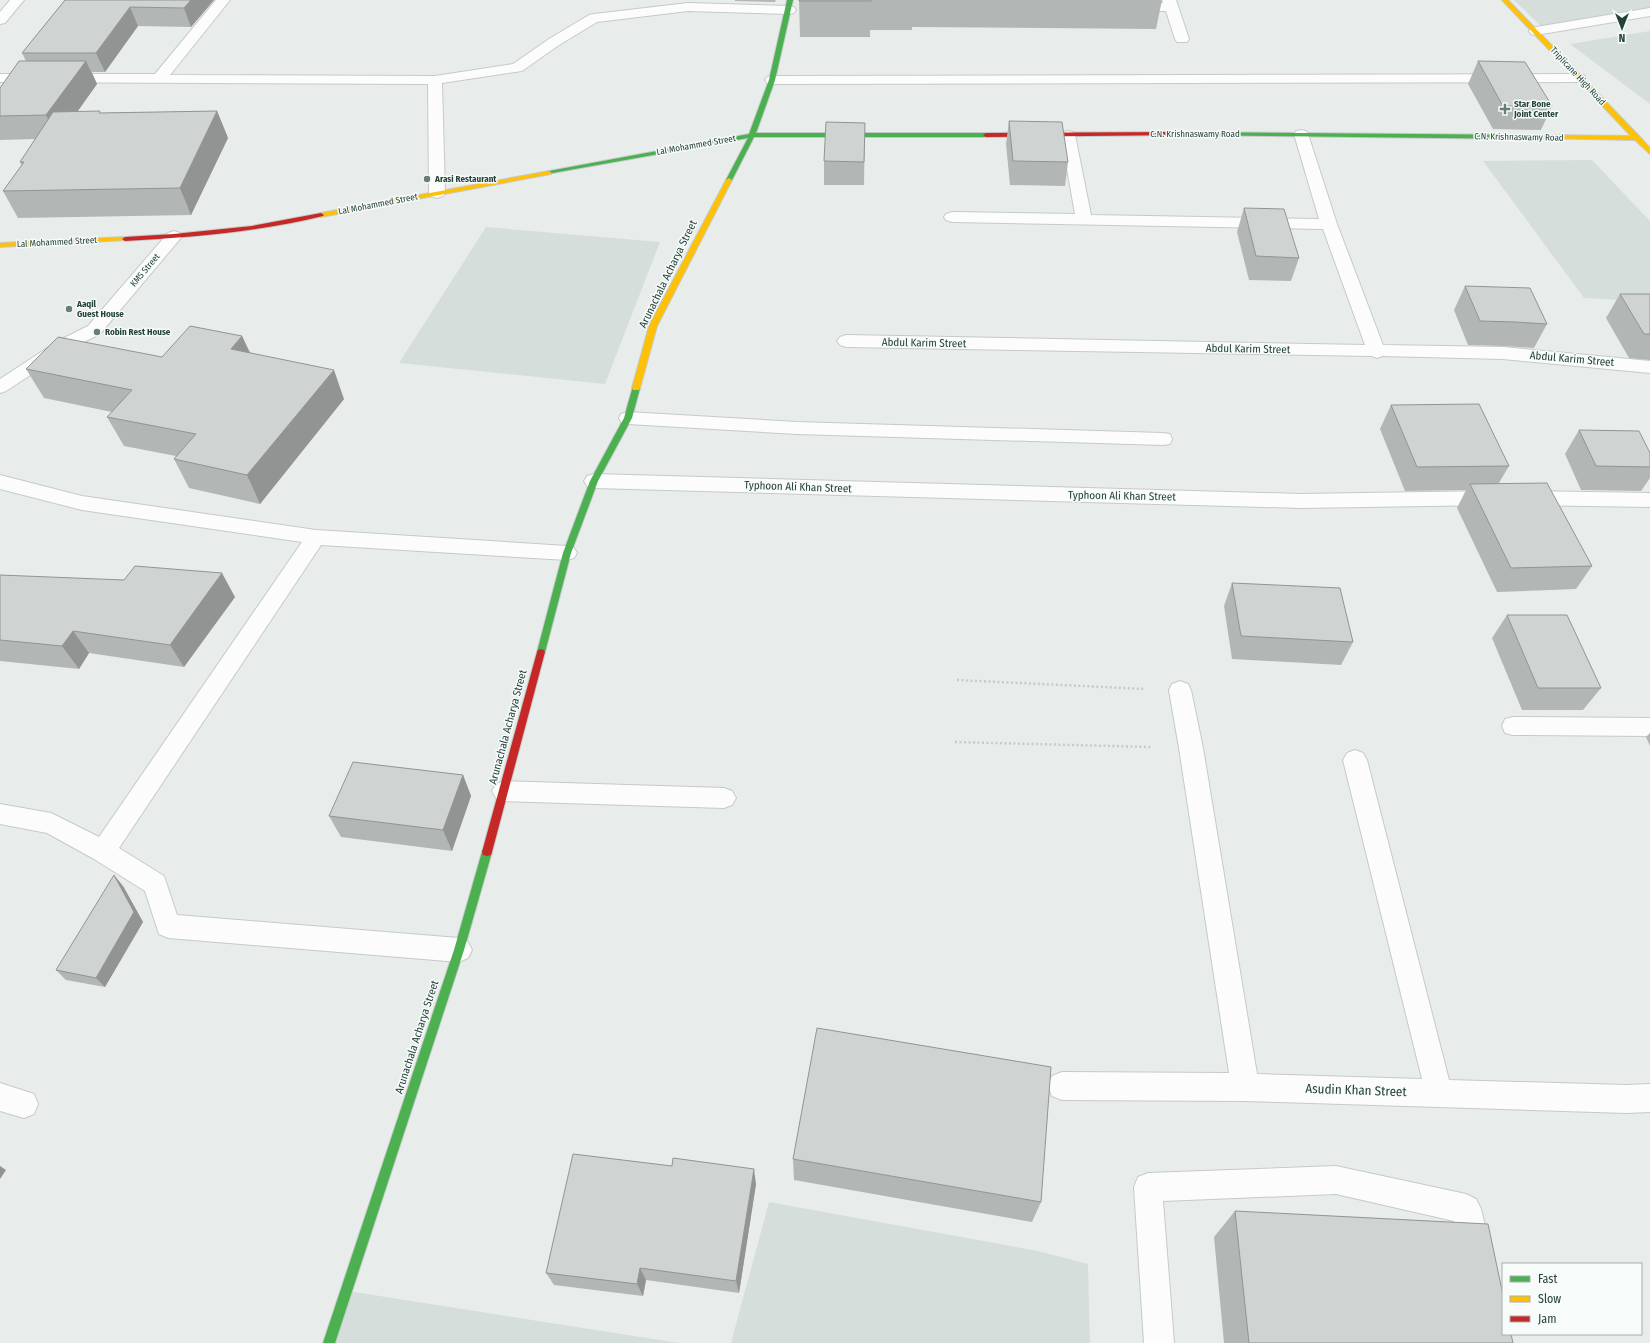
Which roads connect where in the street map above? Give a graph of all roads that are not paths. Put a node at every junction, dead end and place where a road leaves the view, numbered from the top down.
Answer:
1 (17, 0) edge
2 (223, 0) edge
3 (1505, 0) edge
4 (1170, 4) edge
5 (789, 5) edge
6 (1117, 7) dead end
7 (1650, 12) edge
8 (0, 20) edge
9 (1536, 31) junction
10 (1182, 39) dead end
11 (0, 78) edge
12 (160, 78) junction
13 (1579, 78) junction
14 (435, 80) junction
15 (772, 80) junction
16 (1301, 134) junction
17 (752, 135) junction
18 (1068, 135) junction
19 (1638, 138) junction
20 (1650, 152) edge
21 (437, 193) junction
22 (952, 217) dead end
23 (1084, 219) junction
24 (1329, 224) junction
25 (174, 236) junction
26 (0, 245) edge
27 (846, 341) dead end
28 (1377, 352) junction
29 (1650, 366) edge
30 (0, 387) edge
31 (628, 418) junction
32 (1162, 439) dead end
33 (594, 481) junction
34 (0, 482) edge
35 (1650, 500) edge
36 (316, 537) junction
37 (567, 553) junction
38 (1180, 690) road end
39 (1513, 726) dead end
40 (1650, 727) edge
41 (1355, 760) dead end
42 (504, 791) junction
43 (724, 798) dead end
44 (0, 814) edge
45 (103, 851) junction
46 (459, 950) junction
47 (1062, 1086) dead end
48 (1245, 1087) junction
49 (1439, 1093) junction
50 (1650, 1098) edge
51 (1483, 1276) edge
52 (329, 1343) edge
53 (1159, 1343) edge

1 - 8 street
2 - 12 street
3 - 9 street, Triplicane High Road
4 - 6 street
4 - 10 street
5 - 14 street
5 - 15 street, Arunachala Acharya Street
7 - 9 street
9 - 13 street, Triplicane High Road
11 - 12 street
12 - 14 street
13 - 15 street
13 - 19 street, Triplicane High Road
14 - 21 street
15 - 17 street, Arunachala Acharya Street
16 - 18 street, C.N. Krishnaswamy Road
16 - 19 street, C.N. Krishnaswamy Road
16 - 24 street
17 - 18 street, C.N. Krishnaswamy Road
17 - 21 street, Lal Mohammed Street
17 - 31 street, Arunachala Acharya Street
18 - 23 street
19 - 20 street, Triplicane High Road
21 - 25 street, Lal Mohammed Street
22 - 23 street
23 - 24 street
24 - 28 street
25 - 26 street, Lal Mohammed Street
25 - 30 street, KMS Street
27 - 28 street, Abdul Karim Street
28 - 29 street, Abdul Karim Street
31 - 32 street
31 - 33 street, Arunachala Acharya Street
33 - 35 street, Typhoon Ali Khan Street
33 - 37 street, Arunachala Acharya Street
34 - 36 street
36 - 37 street
36 - 45 street
37 - 42 street, Arunachala Acharya Street
38 - 48 street
39 - 40 street
41 - 49 street
42 - 43 street
42 - 46 street, Arunachala Acharya Street
44 - 45 street
45 - 46 street
46 - 52 street, Arunachala Acharya Street
47 - 48 street, Asudin Khan Street
48 - 49 street, Asudin Khan Street
49 - 50 street, Asudin Khan Street
51 - 53 street

